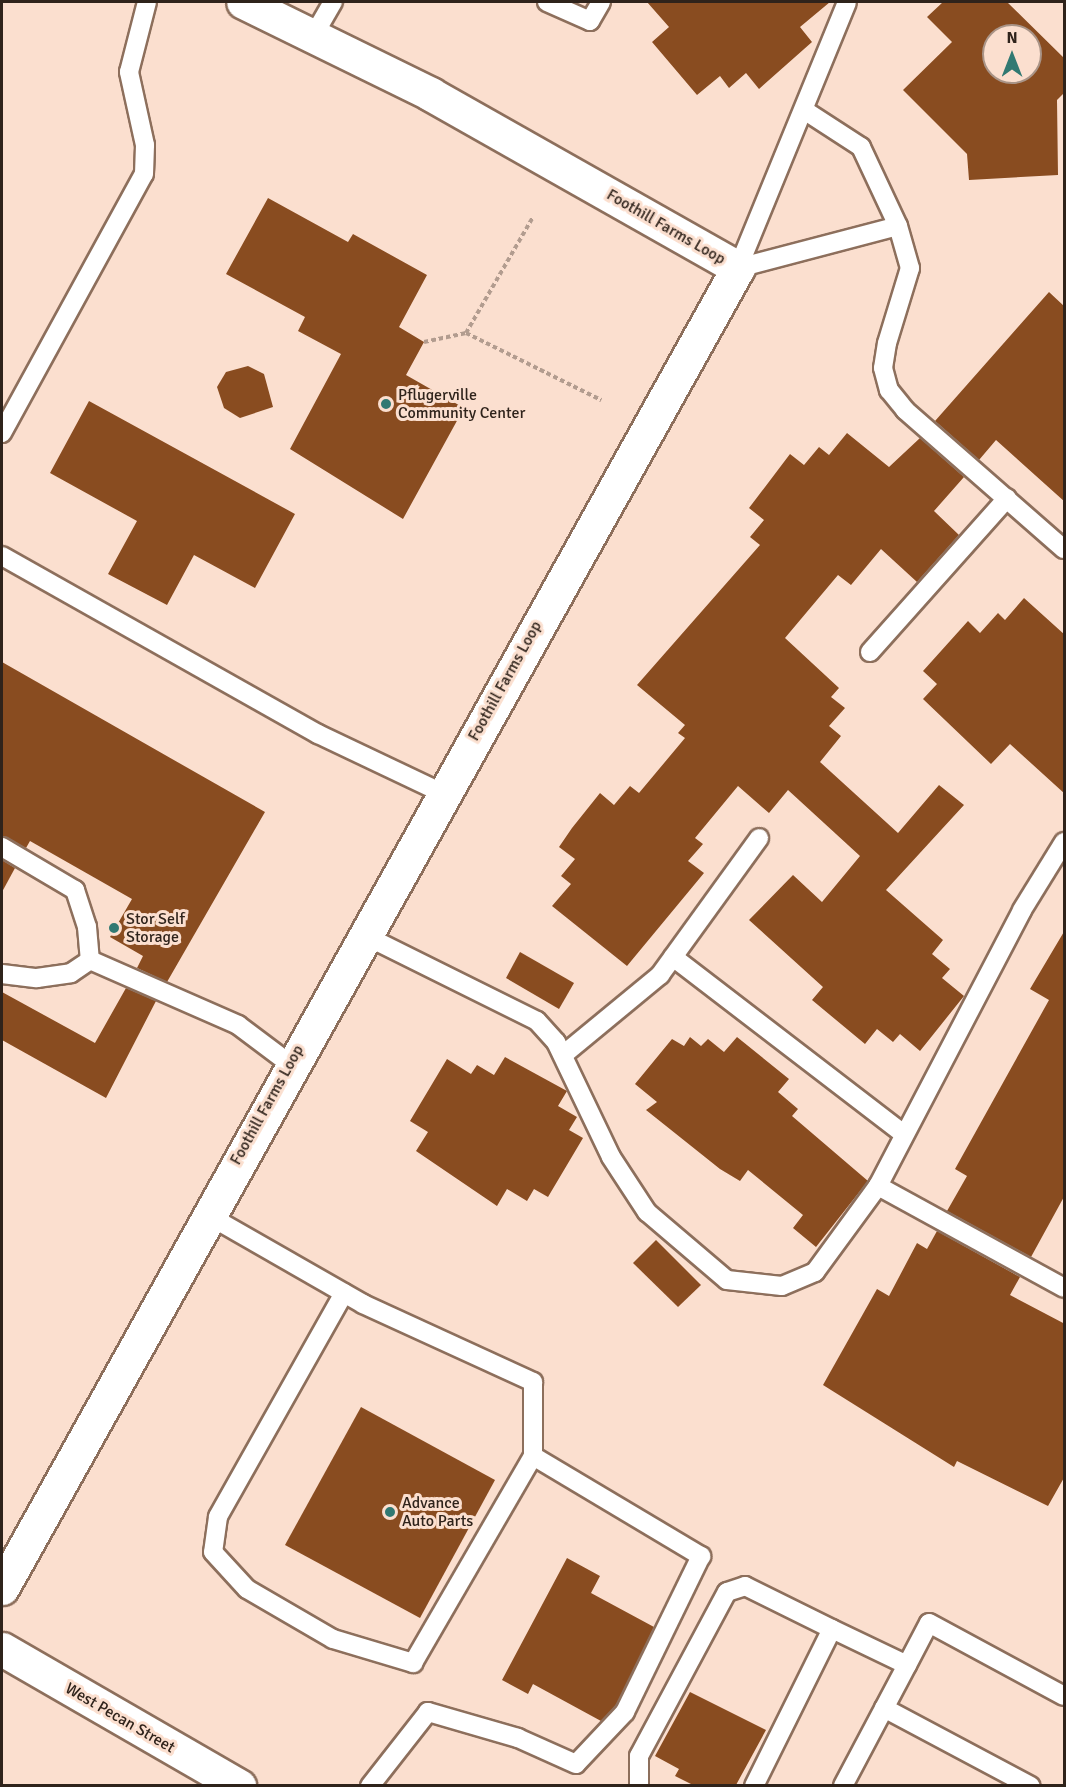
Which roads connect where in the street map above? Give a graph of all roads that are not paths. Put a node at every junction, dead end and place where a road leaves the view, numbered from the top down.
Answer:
1 (147, 2) edge
2 (243, 2) edge
3 (333, 2) edge
4 (547, 2) edge
5 (601, 2) edge
6 (848, 2) edge
7 (315, 33) junction
8 (804, 110) junction
9 (898, 226) junction
10 (738, 268) junction
11 (2, 433) edge
12 (1007, 498) junction
13 (1065, 549) edge
14 (2, 556) edge
15 (870, 652) dead end
16 (442, 793) junction
17 (759, 838) dead end
18 (1065, 842) edge
19 (2, 847) edge
20 (362, 934) junction
21 (673, 957) junction
22 (90, 960) junction
23 (2, 974) edge
24 (563, 1056) junction
25 (290, 1064) junction
26 (904, 1134) junction
27 (878, 1186) junction
28 (206, 1214) junction
29 (1065, 1288) edge
30 (344, 1293) junction
31 (533, 1456) junction
32 (2, 1588) edge
33 (832, 1629) junction
34 (2, 1649) edge
35 (907, 1665) junction
36 (1065, 1696) edge
37 (884, 1708) junction
38 (239, 1785) edge
39 (370, 1785) edge
40 (639, 1785) edge
41 (754, 1785) edge
42 (843, 1785) edge
43 (1031, 1785) edge

1 - 11 lane
2 - 7 street, Foothill Farms Loop
3 - 7 lane
4 - 5 lane
6 - 8 lane
7 - 10 street, Foothill Farms Loop
8 - 9 lane
8 - 10 lane
9 - 10 lane
9 - 12 lane
10 - 16 street, Foothill Farms Loop
12 - 13 lane
12 - 15 lane
14 - 16 lane
16 - 20 street, Foothill Farms Loop
17 - 21 lane
18 - 26 lane
19 - 22 lane
20 - 24 lane
20 - 25 street, Foothill Farms Loop
21 - 24 lane
21 - 26 lane
22 - 23 lane
22 - 25 lane
24 - 27 lane
25 - 28 street, Foothill Farms Loop
26 - 27 lane
27 - 29 lane
28 - 30 lane
28 - 32 street, Foothill Farms Loop
30 - 31 lane
30 - 31 lane
31 - 39 lane
33 - 35 lane
33 - 40 lane
33 - 41 lane
34 - 38 street, West Pecan Street
35 - 36 lane
35 - 37 lane
37 - 42 lane
37 - 43 lane

